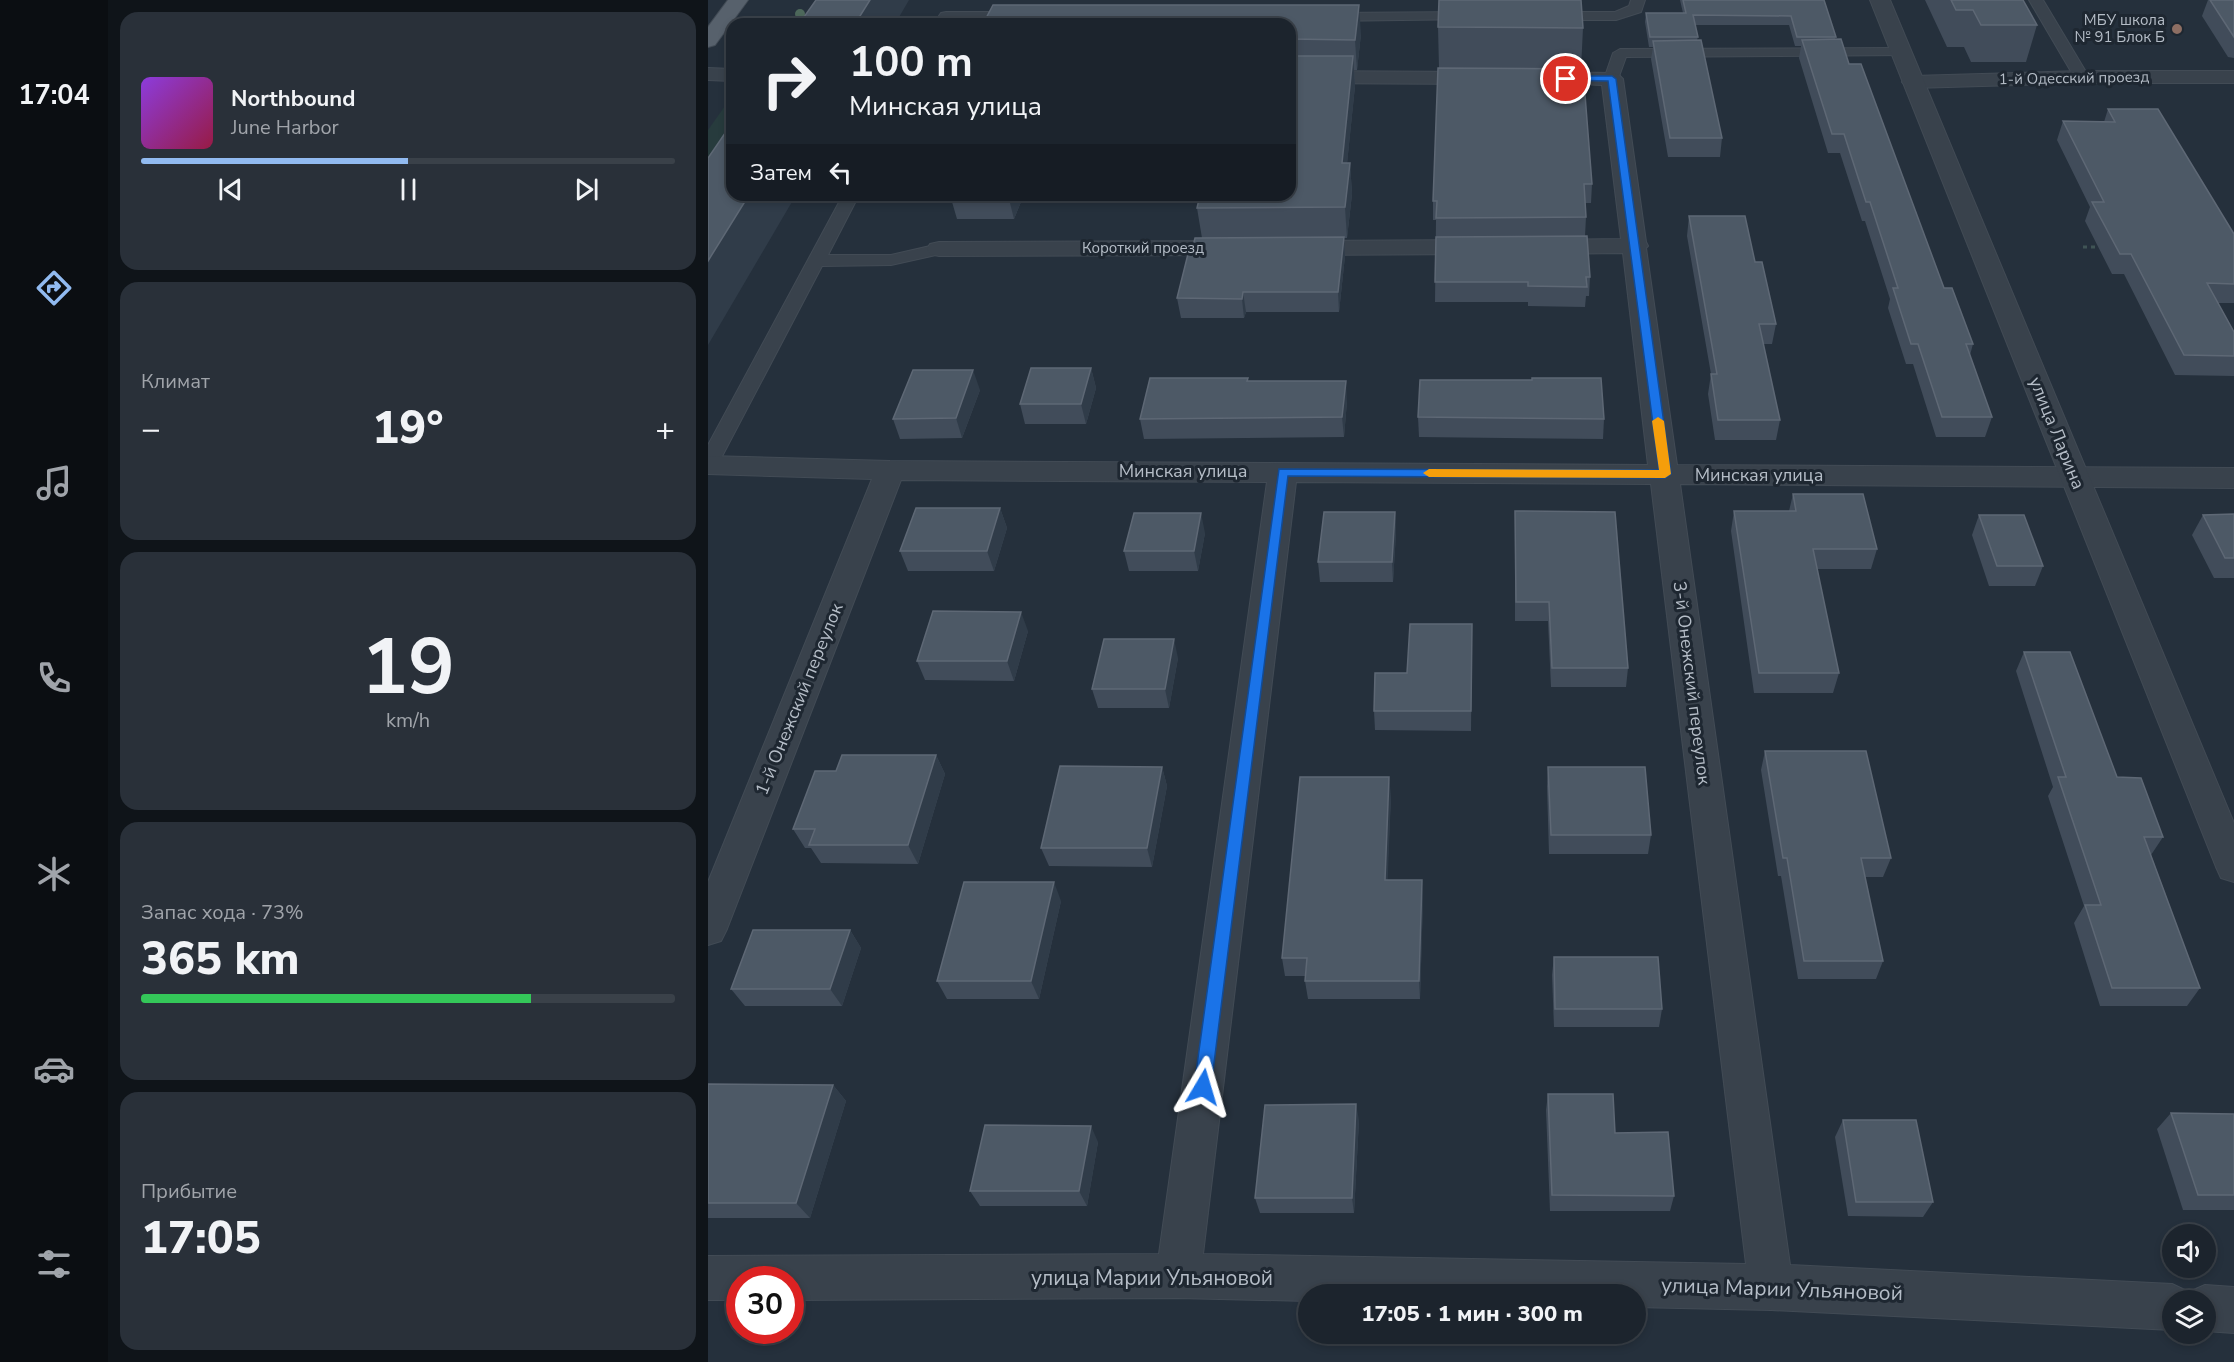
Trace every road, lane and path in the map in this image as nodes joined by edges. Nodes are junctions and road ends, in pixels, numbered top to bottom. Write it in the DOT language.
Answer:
graph roads {
  1 [pos="738,0"];
  2 [pos="955,0"];
  3 [pos="1638,0"];
  4 [pos="1880,0"];
  5 [pos="2036,0"];
  6 [pos="1030,16"];
  7 [pos="1485,16"];
  8 [pos="1532,16"];
  9 [pos="1616,16"];
  10 [pos="1318,17"];
  11 [pos="945,18"];
  12 [pos="987,18"];
  13 [pos="708,41"];
  14 [pos="1901,52"];
  15 [pos="1616,66"];
  16 [pos="708,74"];
  17 [pos="726,75"];
  18 [pos="1296,77"];
  19 [pos="2081,77"];
  20 [pos="2227,77"];
  21 [pos="1913,82"];
  22 [pos="2234,95"];
  23 [pos="848,201"];
  24 [pos="1636,246"];
  25 [pos="2084,247"];
  26 [pos="2098,247"];
  27 [pos="939,249"];
  28 [pos="816,261"];
  29 [pos="708,464"];
  30 [pos="890,470"];
  31 [pos="1283,472"];
  32 [pos="1665,474"];
  33 [pos="2075,477"];
  34 [pos="2234,478"];
  35 [pos="2234,867"];
  36 [pos="708,929"];
  37 [pos="1178,1276"];
  38 [pos="708,1278"];
  39 [pos="1771,1287"];
  40 [pos="2162,1307"];
  41 [pos="2216,1309"];
  42 [pos="2234,1310"];
  1 -- 13 [label="main road"];
  2 -- 11 [label="lane"];
  3 -- 9 [label="lane"];
  4 -- 14 [label="street, улица Ларина"];
  5 -- 19 [label="lane"];
  6 -- 12 [label="lane"];
  7 -- 10 [label="lane"];
  8 -- 9 [label="lane"];
  9 -- 15 [label="lane"];
  14 -- 15 [label="lane"];
  14 -- 21 [label="street, улица Ларина"];
  15 -- 18 [label="street"];
  15 -- 24 [label="street, 3-й Онежский переулок"];
  16 -- 17 [label="street"];
  19 -- 20 [label="street, 1-й Одесский проезд"];
  19 -- 21 [label="street, 1-й Одесский проезд"];
  20 -- 22 [label="street"];
  21 -- 33 [label="street, улица Ларина"];
  23 -- 28 [label="lane"];
  24 -- 27 [label="street, Короткий проезд"];
  24 -- 32 [label="street, 3-й Онежский переулок"];
  25 -- 26 [label="path"];
  27 -- 28 [label="lane"];
  28 -- 29 [label="lane"];
  29 -- 30 [label="street, Минская улица"];
  30 -- 31 [label="street, Минская улица"];
  30 -- 36 [label="street, 1-й Онежский переулок"];
  31 -- 32 [label="street, Минская улица"];
  31 -- 37 [label="street"];
  32 -- 33 [label="street, Минская улица"];
  32 -- 39 [label="street, 3-й Онежский переулок"];
  33 -- 34 [label="street, Минская улица"];
  33 -- 35 [label="street, улица Ларина"];
  37 -- 38 [label="street, улица Марии Ульяновой"];
  37 -- 39 [label="street, улица Марии Ульяновой"];
  39 -- 40 [label="street, улица Марии Ульяновой"];
  41 -- 42 [label="street"];
}
